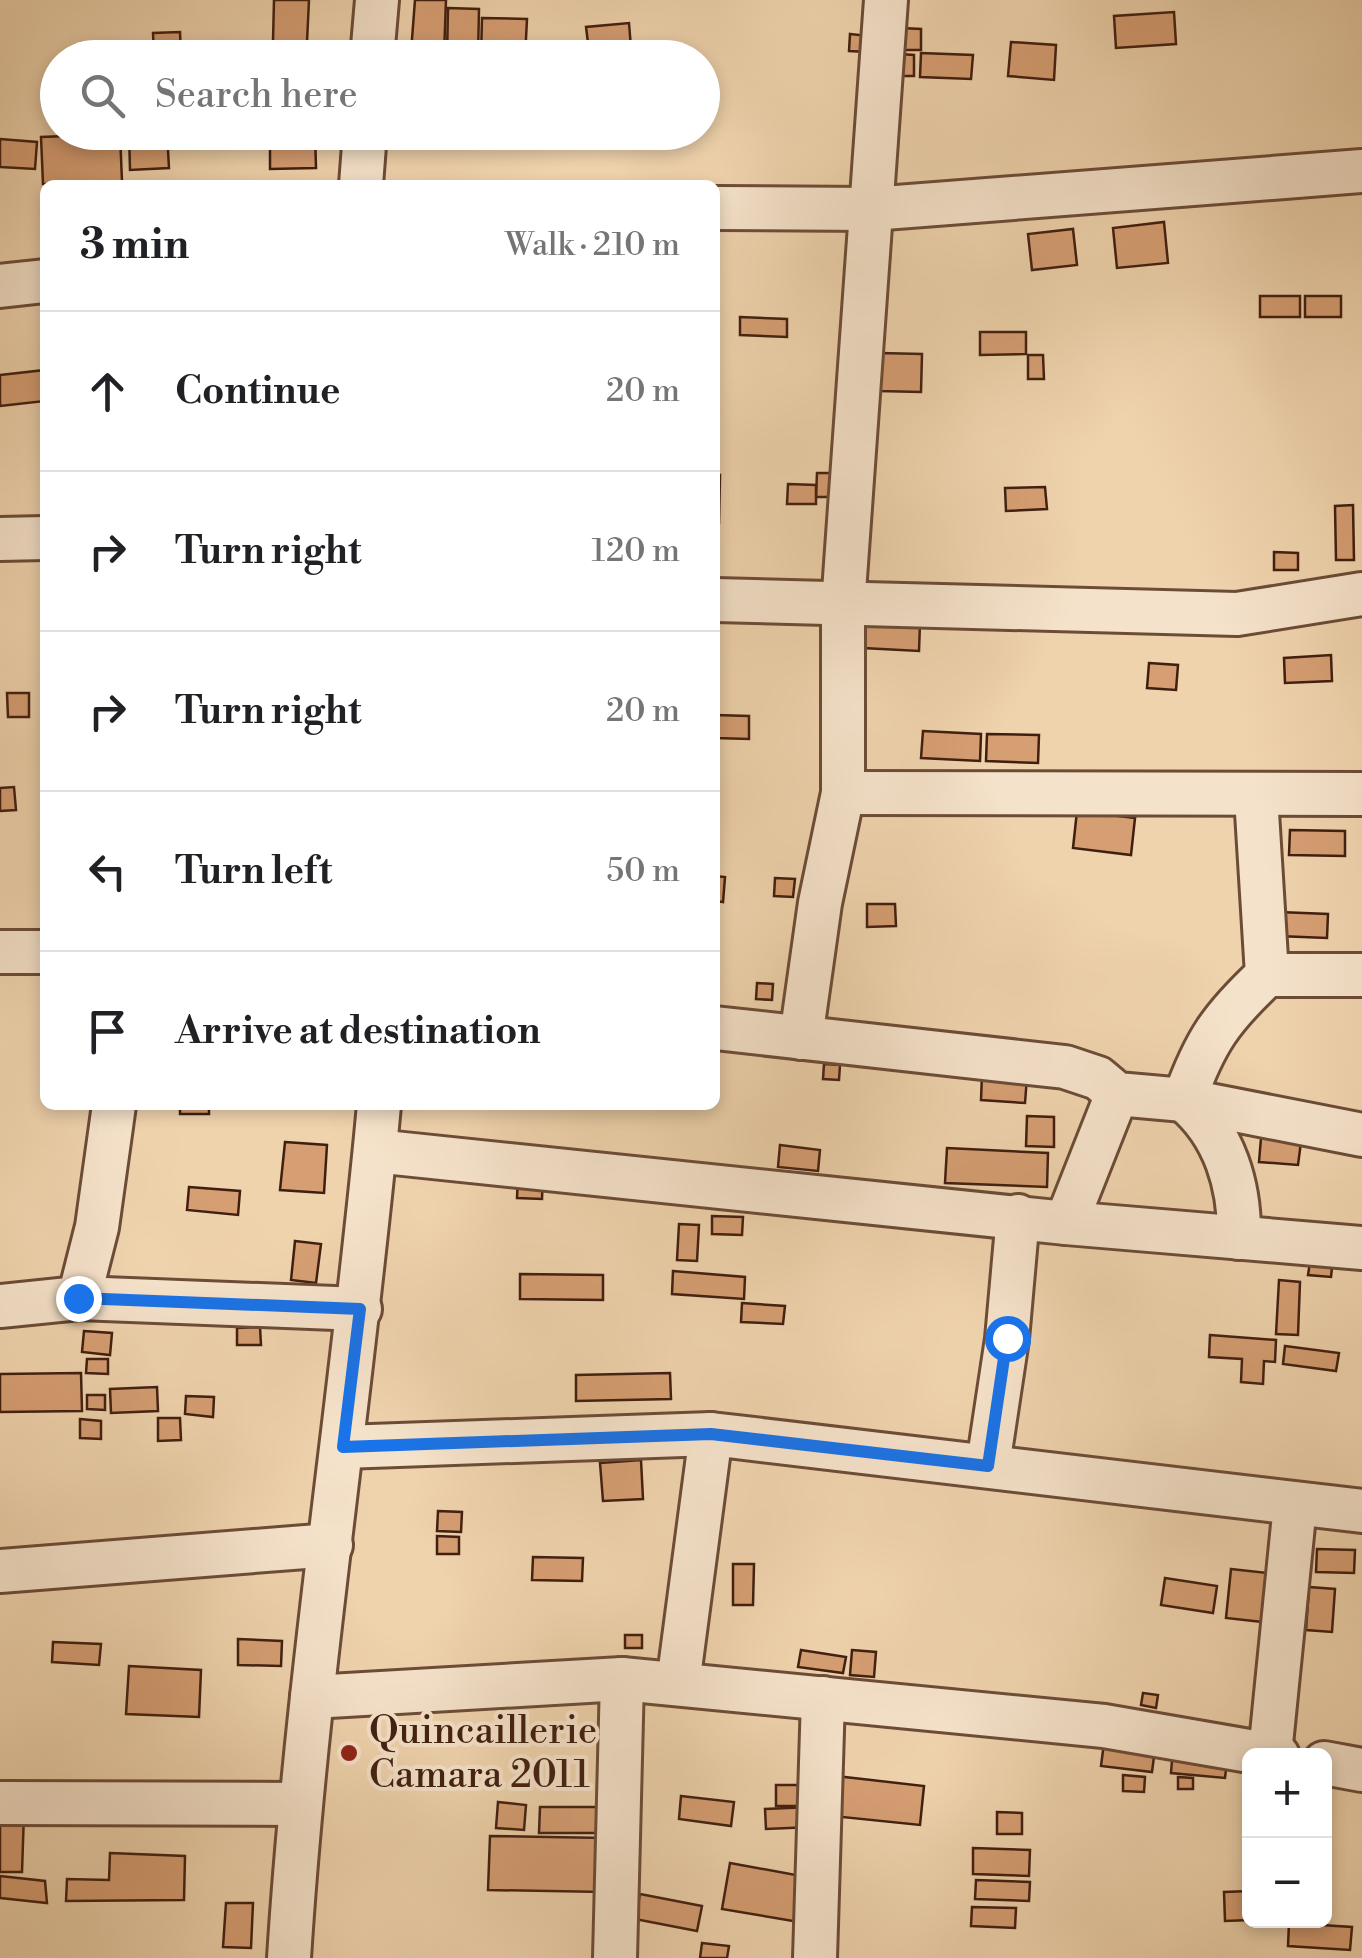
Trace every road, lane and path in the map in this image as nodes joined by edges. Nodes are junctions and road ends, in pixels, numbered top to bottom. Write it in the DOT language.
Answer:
graph roads {
  1 [pos="377,0"];
  2 [pos="886,0"];
  3 [pos="374,40"];
  4 [pos="364,150"];
  5 [pos="1362,172"];
  6 [pos="361,180"];
  7 [pos="720,208"];
  8 [pos="871,208"];
  9 [pos="40,282"];
  10 [pos="0,286"];
  11 [pos="40,538"];
  12 [pos="0,539"];
  13 [pos="1362,594"];
  14 [pos="720,600"];
  15 [pos="843,606"];
  16 [pos="844,792"];
  17 [pos="1362,794"];
  18 [pos="1256,796"];
  19 [pos="0,952"];
  20 [pos="40,952"];
  21 [pos="1362,975"];
  22 [pos="1268,976"];
  23 [pos="720,1029"];
  24 [pos="800,1038"];
  25 [pos="1116,1094"];
  26 [pos="1184,1100"];
  27 [pos="113,1110"];
  28 [pos="379,1110"];
  29 [pos="1362,1135"];
  30 [pos="375,1151"];
  31 [pos="1018,1216"];
  32 [pos="1066,1223"];
  33 [pos="1239,1238"];
  34 [pos="1362,1248"];
  35 [pos="78,1298"];
  36 [pos="0,1306"];
  37 [pos="360,1309"];
  38 [pos="711,1434"];
  39 [pos="343,1447"];
  40 [pos="988,1466"];
  41 [pos="1296,1506"];
  42 [pos="1362,1511"];
  43 [pos="331,1545"];
  44 [pos="0,1571"];
  45 [pos="622,1678"];
  46 [pos="678,1684"];
  47 [pos="312,1697"];
  48 [pos="823,1698"];
  49 [pos="1271,1748"];
  50 [pos="1242,1749"];
  51 [pos="1332,1765"];
  52 [pos="1362,1770"];
  53 [pos="0,1804"];
  54 [pos="299,1804"];
  55 [pos="289,1958"];
  56 [pos="615,1958"];
  57 [pos="815,1958"];
  1 -- 3 [label="street"];
  2 -- 8 [label="street"];
  4 -- 6 [label="street"];
  5 -- 8 [label="street"];
  7 -- 8 [label="street"];
  8 -- 15 [label="street"];
  9 -- 10 [label="street"];
  11 -- 12 [label="street"];
  13 -- 15 [label="street"];
  14 -- 15 [label="street"];
  15 -- 16 [label="street"];
  16 -- 18 [label="street"];
  16 -- 24 [label="street"];
  17 -- 18 [label="street"];
  18 -- 22 [label="street"];
  19 -- 20 [label="street"];
  21 -- 22 [label="street"];
  22 -- 26 [label="street"];
  23 -- 24 [label="street"];
  24 -- 25 [label="street"];
  25 -- 26 [label="street"];
  25 -- 32 [label="street"];
  26 -- 29 [label="street"];
  26 -- 33 [label="street"];
  27 -- 35 [label="street"];
  28 -- 30 [label="street"];
  30 -- 31 [label="street"];
  30 -- 37 [label="street"];
  31 -- 32 [label="street"];
  31 -- 40 [label="street"];
  32 -- 33 [label="street"];
  33 -- 34 [label="street"];
  35 -- 36 [label="street"];
  35 -- 37 [label="street"];
  37 -- 39 [label="street"];
  38 -- 39 [label="street"];
  38 -- 40 [label="street"];
  38 -- 46 [label="street"];
  39 -- 43 [label="street"];
  40 -- 41 [label="street"];
  41 -- 42 [label="street"];
  41 -- 49 [label="street"];
  43 -- 44 [label="street"];
  43 -- 47 [label="street"];
  45 -- 46 [label="street"];
  45 -- 47 [label="street"];
  45 -- 56 [label="street"];
  46 -- 48 [label="street"];
  47 -- 54 [label="street"];
  48 -- 50 [label="street"];
  48 -- 57 [label="street"];
  51 -- 52 [label="street"];
  53 -- 54 [label="street"];
  54 -- 55 [label="street"];
}
